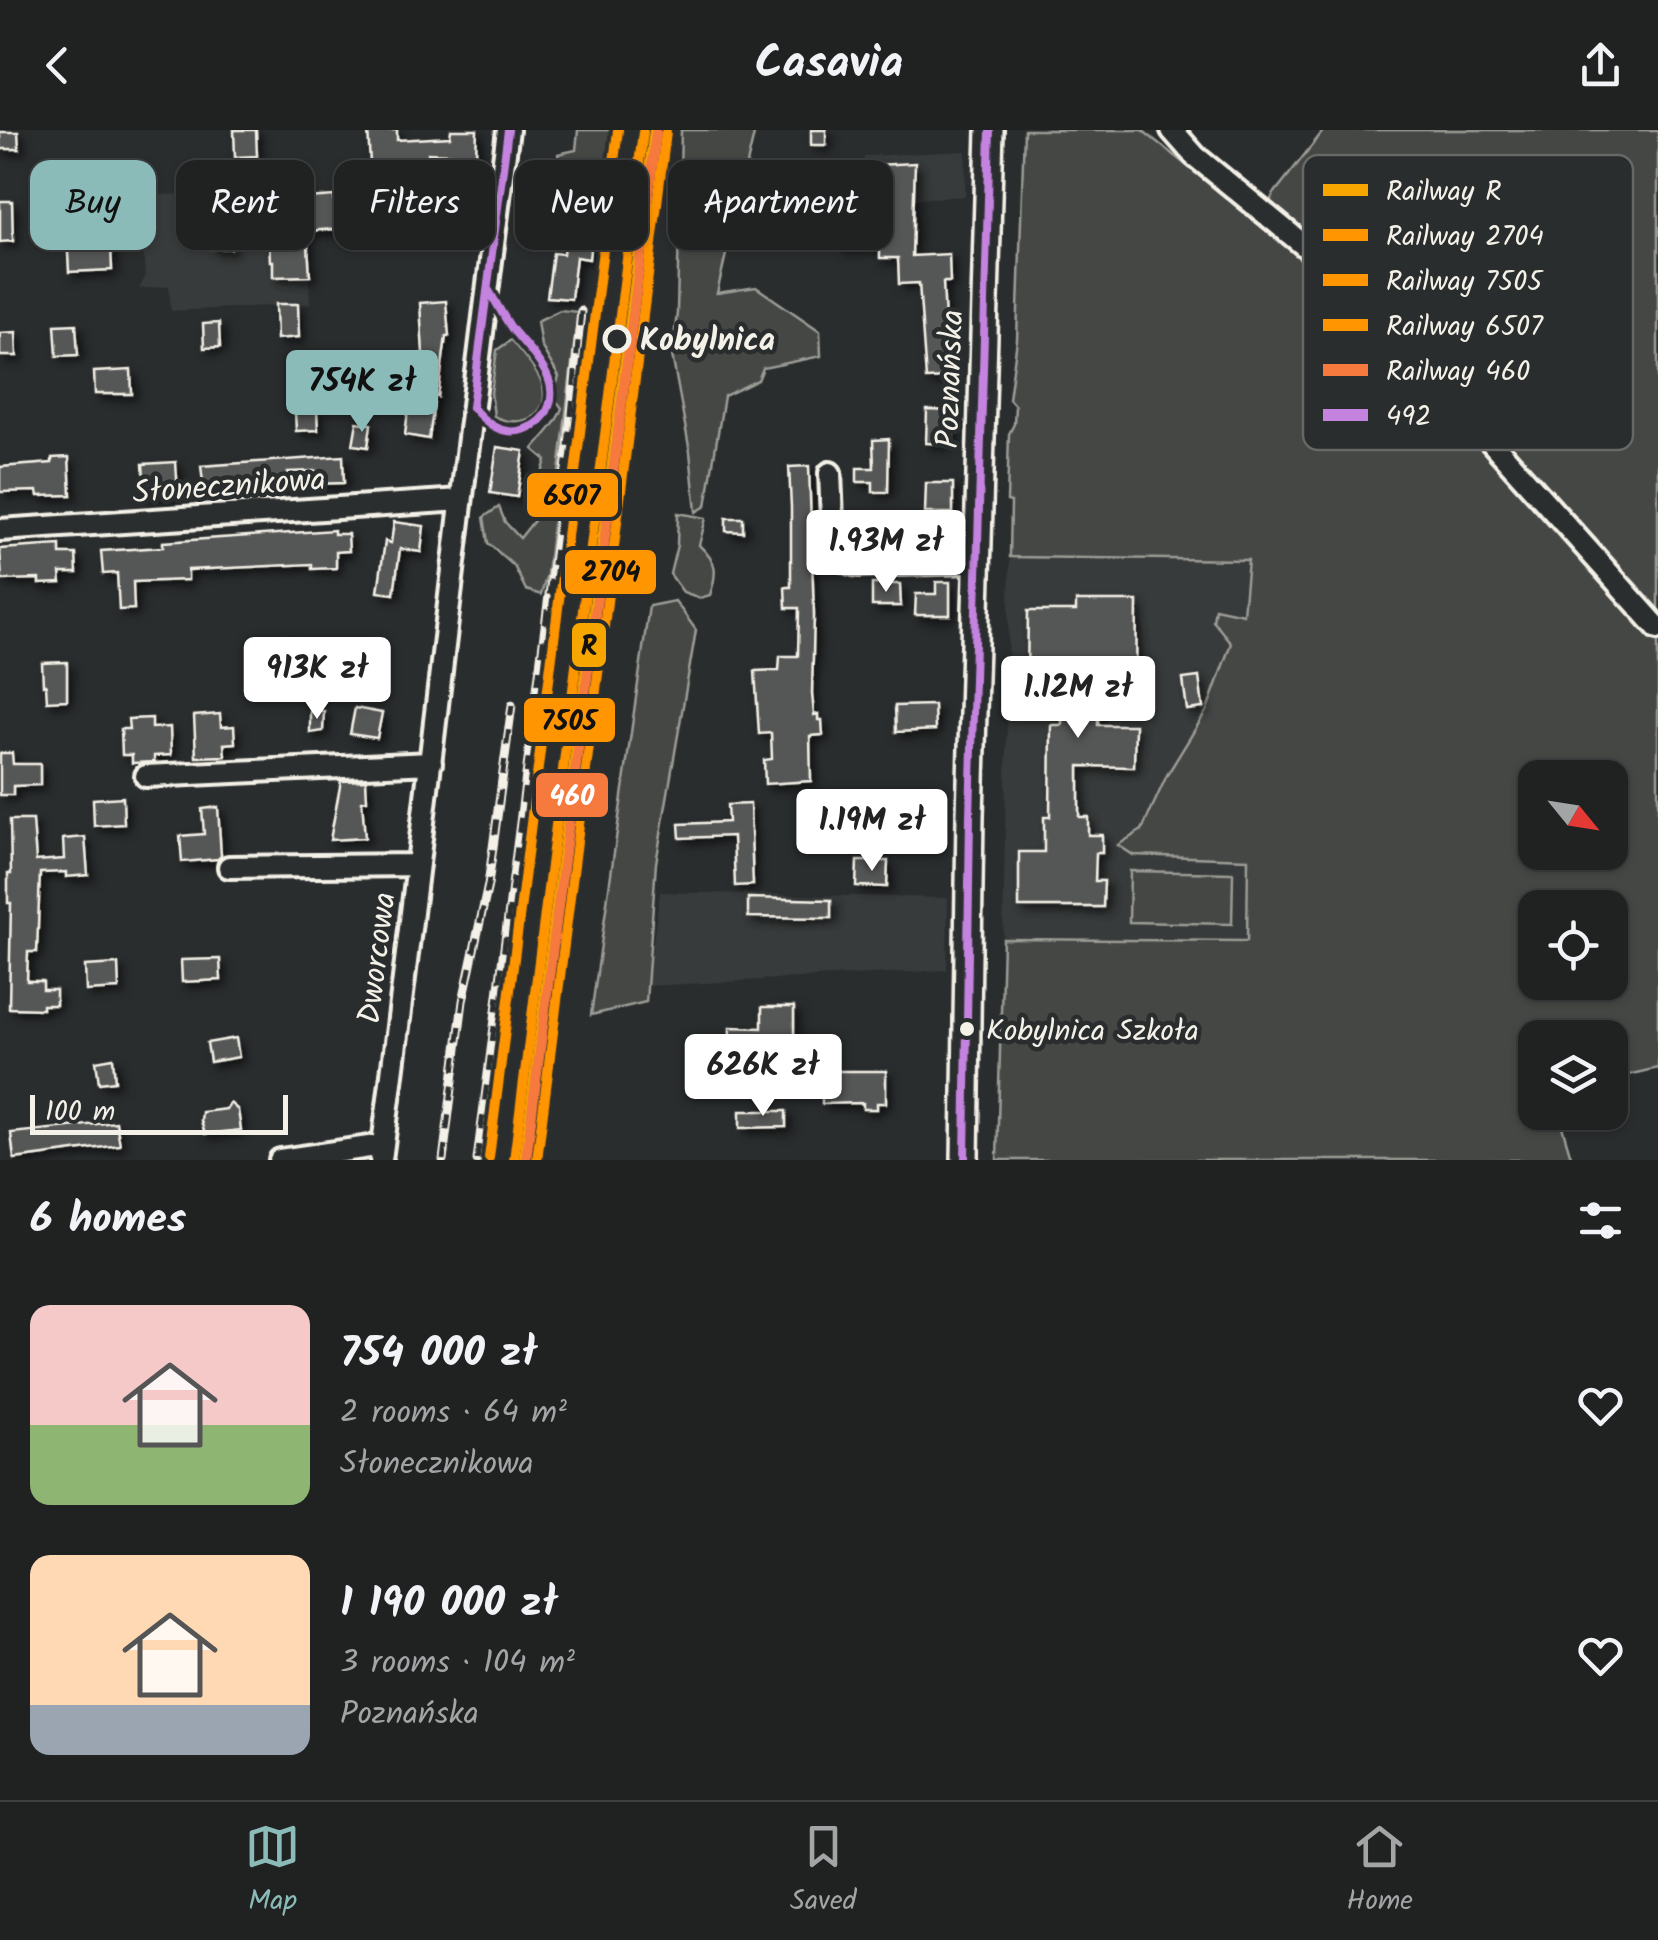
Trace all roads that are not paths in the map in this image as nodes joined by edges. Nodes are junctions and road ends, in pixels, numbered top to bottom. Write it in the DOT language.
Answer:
graph roads {
  1 [pos="508,130"];
  2 [pos="1172,130"];
  3 [pos="988,133"];
  4 [pos="1303,245"];
  5 [pos="1499,450"];
  6 [pos="830,473"];
  7 [pos="462,500"];
  8 [pos="0,530"];
  9 [pos="976,562"];
  10 [pos="1658,628"];
  11 [pos="432,763"];
  12 [pos="146,776"];
  13 [pos="418,864"];
  14 [pos="229,867"];
  15 [pos="382,1152"];
  16 [pos="280,1160"];
  17 [pos="965,1160"];
  1 -- 7 [label="street, Dworcowa"];
  2 -- 4 [label="street"];
  3 -- 9 [label="main road, Poznańska"];
  5 -- 10 [label="street"];
  6 -- 9 [label="street"];
  7 -- 8 [label="street, Słonecznikowa"];
  7 -- 11 [label="street, Dworcowa"];
  9 -- 17 [label="main road, Poznańska"];
  11 -- 12 [label="street"];
  11 -- 13 [label="street, Dworcowa"];
  13 -- 14 [label="street"];
  13 -- 15 [label="street, Dworcowa"];
  15 -- 16 [label="street"];
}
